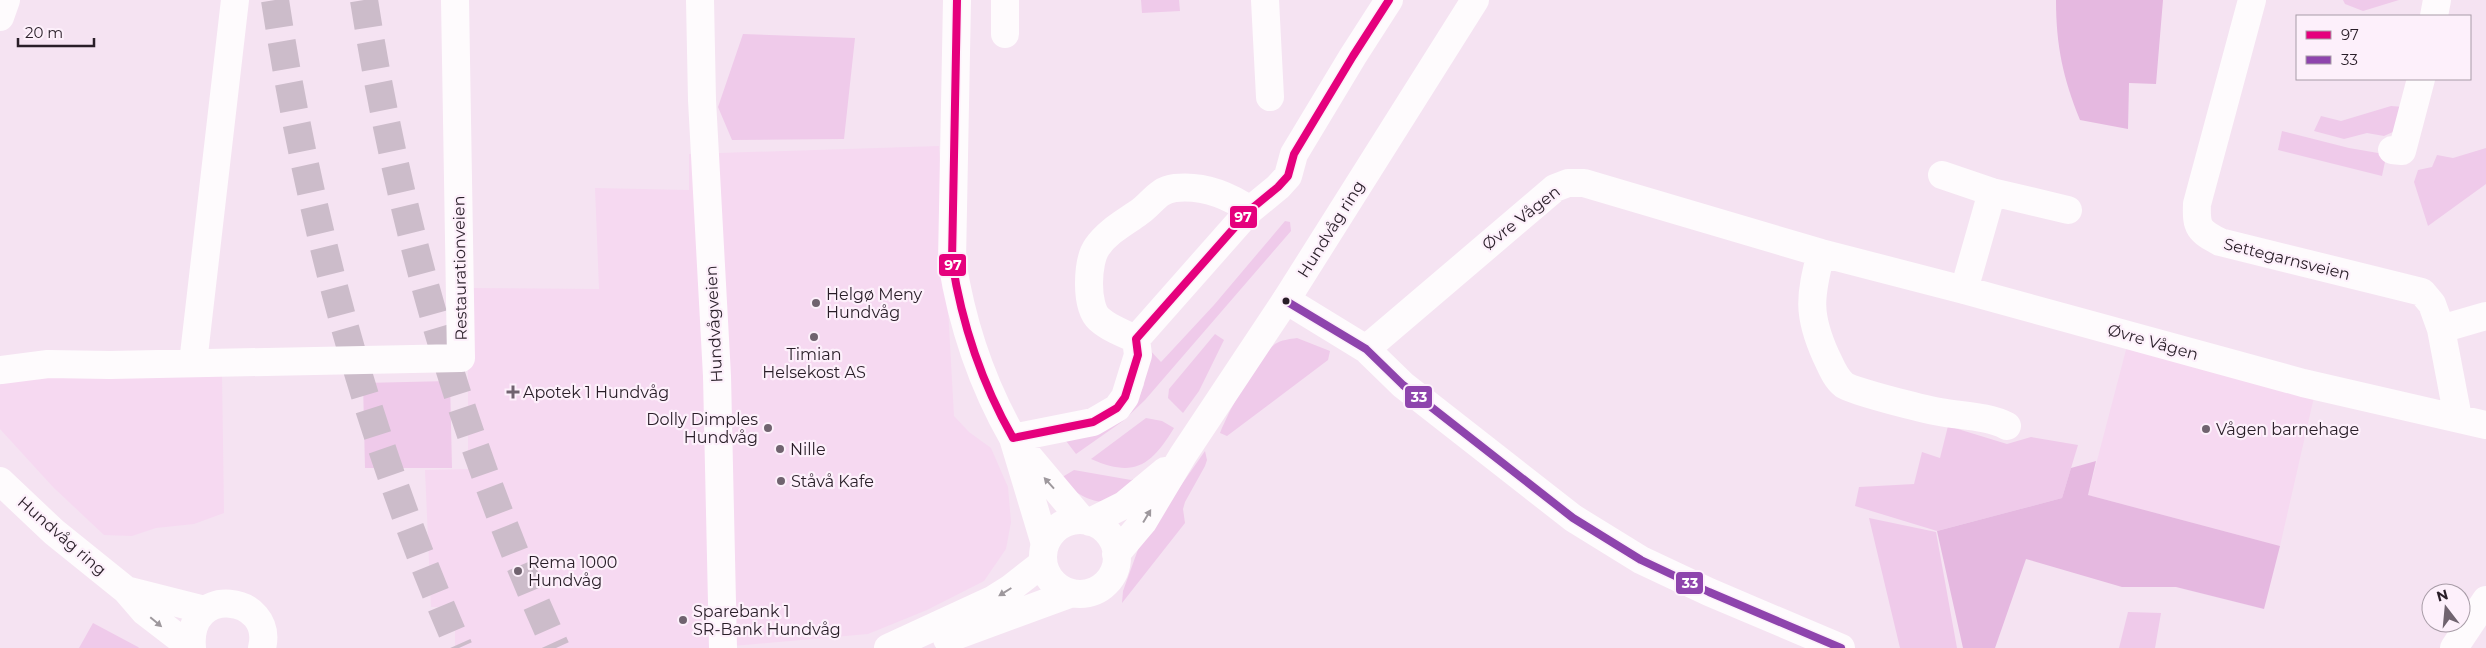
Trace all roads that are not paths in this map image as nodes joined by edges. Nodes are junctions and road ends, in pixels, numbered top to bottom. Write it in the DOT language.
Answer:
graph roads {
  1 [pos="6,0"];
  2 [pos="235,0"];
  3 [pos="456,0"];
  4 [pos="700,0"];
  5 [pos="957,0"];
  6 [pos="1005,0"];
  7 [pos="1265,0"];
  8 [pos="1389,0"];
  9 [pos="1475,0"];
  10 [pos="2252,0"];
  11 [pos="2437,0"];
  12 [pos="2434,15"];
  13 [pos="0,17"];
  14 [pos="1005,34"];
  15 [pos="2421,80"];
  16 [pos="1270,97"];
  17 [pos="2392,150"];
  18 [pos="1942,175"];
  19 [pos="1992,192"];
  20 [pos="1250,210"];
  21 [pos="2068,210"];
  22 [pos="1821,253"];
  23 [pos="1964,290"];
  24 [pos="1286,300"];
  25 [pos="2486,316"];
  26 [pos="2442,329"];
  27 [pos="1136,339"];
  28 [pos="1366,349"];
  29 [pos="193,362"];
  30 [pos="1,370"];
  31 [pos="2458,418"];
  32 [pos="2486,425"];
  33 [pos="2007,426"];
  34 [pos="1013,438"];
  35 [pos="1184,456"];
  36 [pos="0,481"];
  37 [pos="1086,521"];
  38 [pos="1044,553"];
  39 [pos="1116,554"];
  40 [pos="126,590"];
  41 [pos="1072,593"];
  42 [pos="2486,600"];
  43 [pos="205,610"];
  44 [pos="261,637"];
  45 [pos="192,648"];
  46 [pos="286,648"];
  47 [pos="723,648"];
  48 [pos="888,648"];
  49 [pos="927,648"];
  50 [pos="1841,648"];
  51 [pos="2454,648"];
  1 -- 13 [label="street"];
  2 -- 29 [label="street"];
  3 -- 29 [label="street, Restaurationveien"];
  4 -- 47 [label="street, Hundvågveien"];
  5 -- 34 [label="street"];
  6 -- 14 [label="street"];
  7 -- 16 [label="street"];
  8 -- 20 [label="street"];
  9 -- 24 [label="street, Hundvåg ring"];
  10 -- 26 [label="street, Settegarnsveien"];
  11 -- 12 [label="street"];
  15 -- 17 [label="street"];
  18 -- 19 [label="street"];
  19 -- 21 [label="street"];
  19 -- 23 [label="street"];
  20 -- 27 [label="street"];
  20 -- 27 [label="street"];
  22 -- 23 [label="street, Øvre Vågen"];
  22 -- 28 [label="street, Øvre Vågen"];
  22 -- 33 [label="street"];
  23 -- 31 [label="street, Øvre Vågen"];
  24 -- 28 [label="street"];
  24 -- 35 [label="street, Hundvåg ring"];
  25 -- 26 [label="street"];
  26 -- 31 [label="street, Settegarnsveien"];
  27 -- 34 [label="street"];
  28 -- 50 [label="street"];
  29 -- 30 [label="street, Restaurationveien"];
  31 -- 32 [label="street, Øvre Vågen"];
  37 -- 34 [label="street, one-way"];
  34 -- 38 [label="street"];
  35 -- 37 [label="street, Hundvåg ring"];
  39 -- 35 [label="street, Hundvåg ring, one-way"];
  36 -- 40 [label="street, Hundvåg ring"];
  37 -- 38 [label="street"];
  37 -- 39 [label="street"];
  38 -- 41 [label="street"];
  38 -- 48 [label="street, one-way"];
  39 -- 41 [label="street"];
  40 -- 43 [label="street, Hundvåg ring"];
  40 -- 45 [label="street, Hundvåg ring, one-way"];
  41 -- 49 [label="street"];
  42 -- 51 [label="street"];
  43 -- 44 [label="street"];
  43 -- 45 [label="street"];
  44 -- 46 [label="street"];
}
